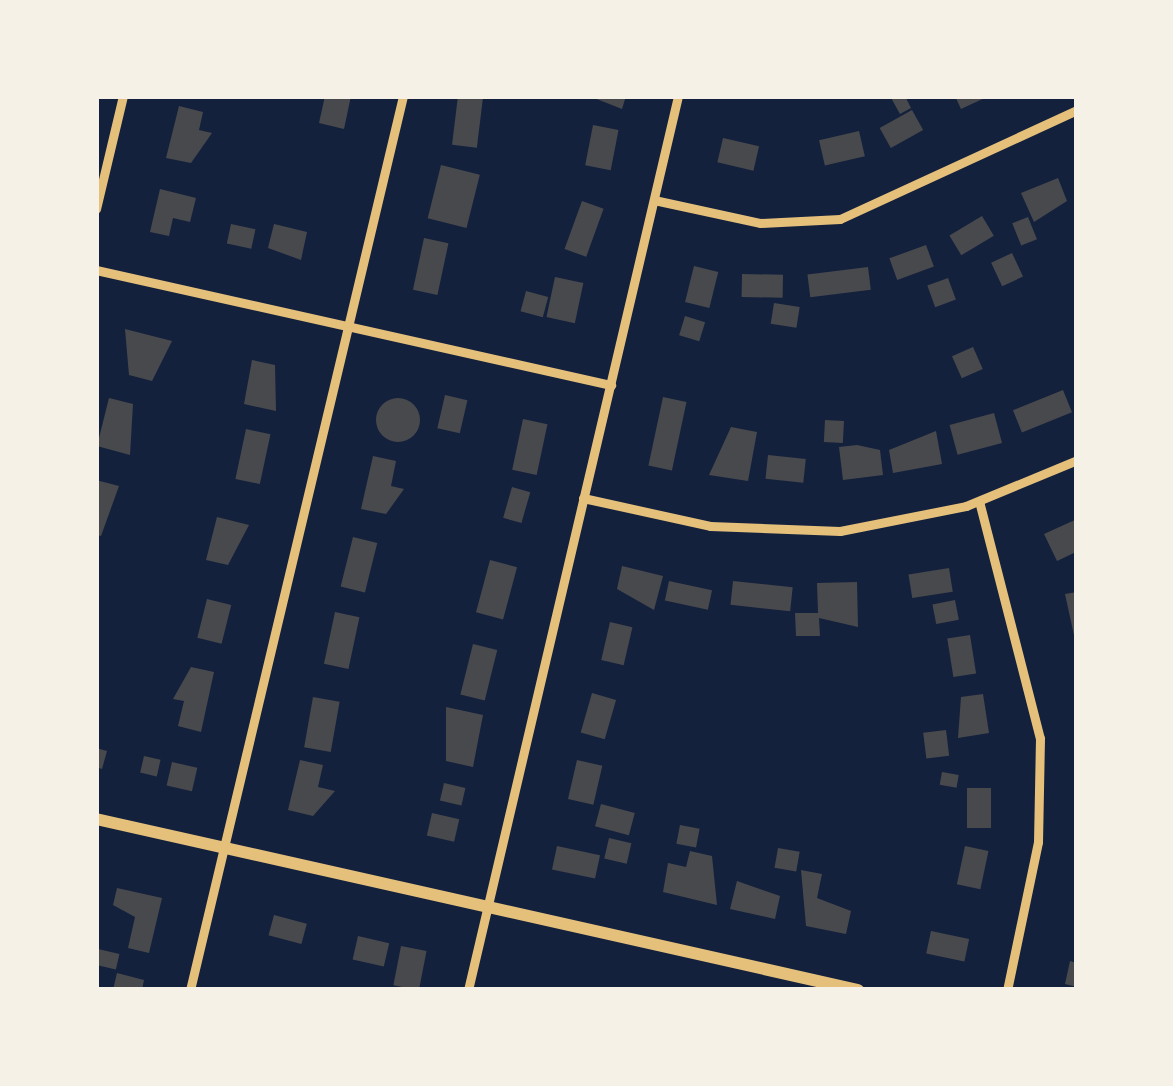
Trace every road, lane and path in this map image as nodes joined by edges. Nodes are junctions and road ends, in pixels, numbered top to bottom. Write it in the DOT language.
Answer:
graph roads {
  1 [pos="123,96"];
  2 [pos="403,96"];
  3 [pos="679,96"];
  4 [pos="1077,110"];
  5 [pos="654,200"];
  6 [pos="96,208"];
  7 [pos="96,270"];
  8 [pos="348,326"];
  9 [pos="611,385"];
  10 [pos="1077,460"];
  11 [pos="584,498"];
  12 [pos="979,501"];
  13 [pos="96,819"];
  14 [pos="223,847"];
  15 [pos="488,907"];
  16 [pos="190,990"];
  17 [pos="468,990"];
  18 [pos="858,990"];
  19 [pos="1007,990"];
  1 -- 6 [label="street"];
  2 -- 8 [label="street"];
  3 -- 5 [label="street"];
  4 -- 5 [label="street"];
  5 -- 9 [label="street"];
  7 -- 8 [label="street"];
  8 -- 9 [label="street"];
  8 -- 14 [label="street"];
  9 -- 11 [label="street"];
  10 -- 12 [label="street"];
  11 -- 12 [label="street"];
  11 -- 15 [label="street"];
  12 -- 19 [label="street"];
  13 -- 14 [label="street"];
  14 -- 15 [label="street"];
  14 -- 16 [label="street"];
  15 -- 17 [label="street"];
  15 -- 18 [label="street"];
}
